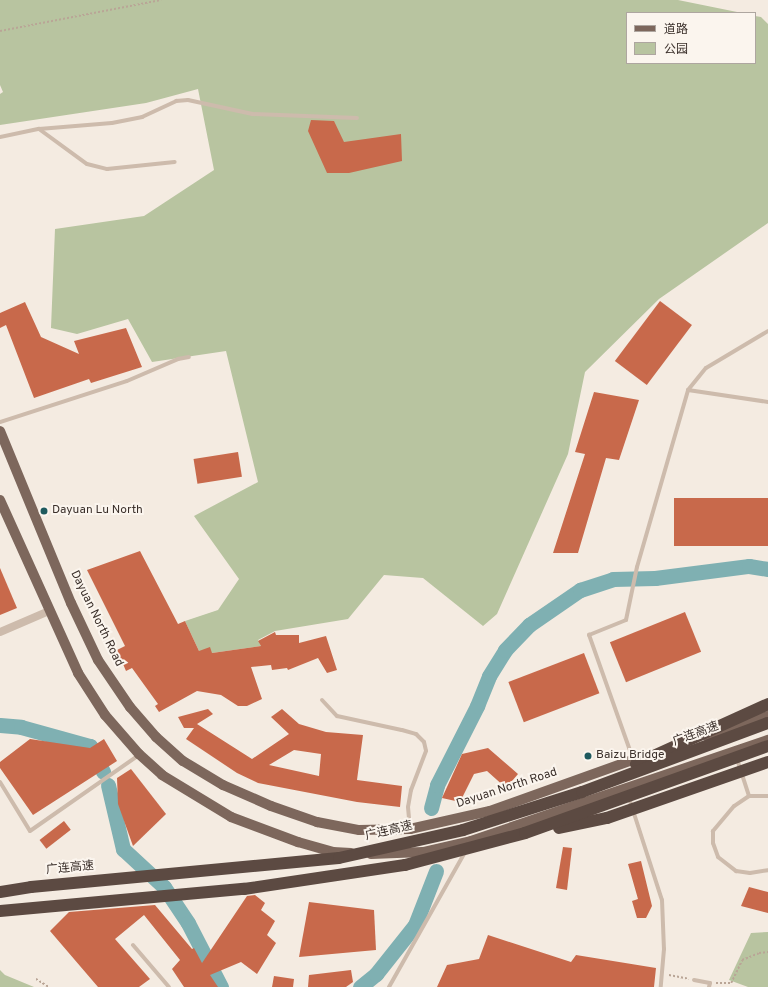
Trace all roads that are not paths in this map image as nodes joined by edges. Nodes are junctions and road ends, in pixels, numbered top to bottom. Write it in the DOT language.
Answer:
graph roads {
  1 [pos="357,118"];
  2 [pos="39,129"];
  3 [pos="0,138"];
  4 [pos="175,162"];
  5 [pos="768,331"];
  6 [pos="189,358"];
  7 [pos="688,390"];
  8 [pos="768,402"];
  9 [pos="0,422"];
  10 [pos="0,431"];
  11 [pos="0,500"];
  12 [pos="49,611"];
  13 [pos="0,632"];
  14 [pos="322,700"];
  15 [pos="768,704"];
  16 [pos="768,716"];
  17 [pos="768,723"];
  18 [pos="728,730"];
  19 [pos="768,740"];
  20 [pos="768,746"];
  21 [pos="734,751"];
  22 [pos="139,754"];
  23 [pos="633,760"];
  24 [pos="768,762"];
  25 [pos="0,782"];
  26 [pos="626,788"];
  27 [pos="573,795"];
  28 [pos="749,796"];
  29 [pos="768,796"];
  30 [pos="410,828"];
  31 [pos="471,841"];
  32 [pos="495,841"];
  33 [pos="768,870"];
  34 [pos="0,892"];
  35 [pos="0,911"];
  36 [pos="133,945"];
  37 [pos="694,980"];
  38 [pos="710,985"];
  39 [pos="169,987"];
  40 [pos="389,987"];
  41 [pos="661,987"];
  1 -- 2 [label="lane"];
  2 -- 3 [label="lane"];
  2 -- 4 [label="lane"];
  5 -- 7 [label="lane"];
  6 -- 9 [label="lane"];
  7 -- 8 [label="lane"];
  7 -- 23 [label="lane"];
  10 -- 30 [label="main road, Dayuan North Road"];
  11 -- 12 [label="main road"];
  12 -- 13 [label="street"];
  12 -- 22 [label="main road"];
  14 -- 30 [label="lane"];
  15 -- 27 [label="highway, bridge"];
  16 -- 18 [label="main road, Dayuan North Road"];
  17 -- 27 [label="highway, 广连高速, bridge"];
  18 -- 21 [label="lane"];
  18 -- 23 [label="main road, Dayuan North Road"];
  19 -- 21 [label="main road"];
  20 -- 32 [label="highway, bridge"];
  21 -- 26 [label="main road"];
  21 -- 28 [label="lane"];
  22 -- 25 [label="lane"];
  22 -- 31 [label="main road"];
  23 -- 30 [label="main road, Dayuan North Road"];
  24 -- 32 [label="highway, bridge"];
  26 -- 31 [label="main road"];
  26 -- 41 [label="lane"];
  27 -- 34 [label="highway, 广连高速, bridge"];
  28 -- 29 [label="lane"];
  28 -- 33 [label="lane"];
  31 -- 40 [label="lane"];
  32 -- 35 [label="highway, bridge"];
  36 -- 39 [label="lane"];
  37 -- 38 [label="lane"];
}
